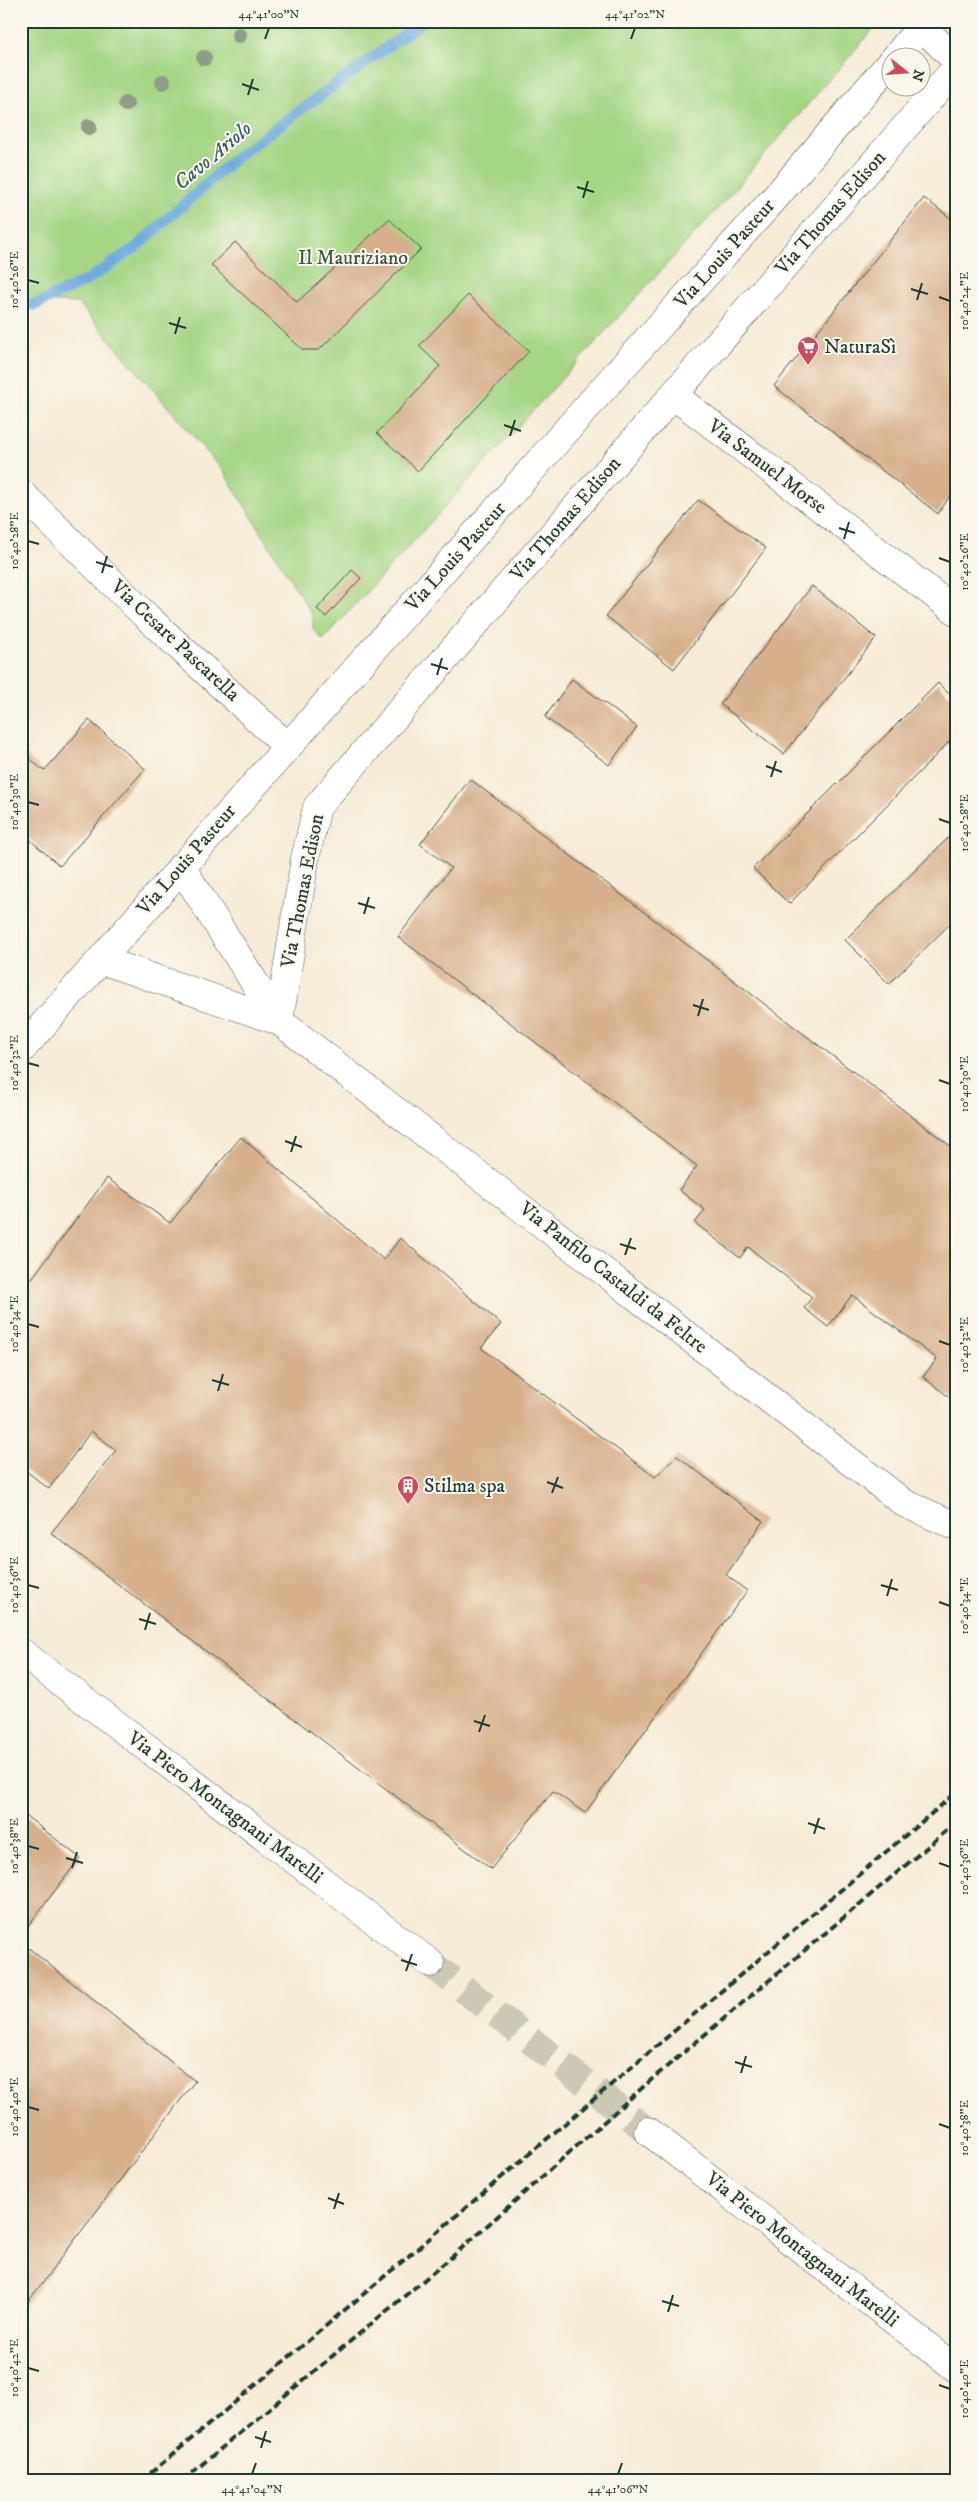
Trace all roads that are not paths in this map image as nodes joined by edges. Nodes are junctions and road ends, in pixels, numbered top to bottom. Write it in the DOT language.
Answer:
graph roads {
  1 [pos="923,24"];
  2 [pos="903,48"];
  3 [pos="957,61"];
  4 [pos="957,67"];
  5 [pos="880,75"];
  6 [pos="673,395"];
  7 [pos="21,493"];
  8 [pos="957,612"];
  9 [pos="287,746"];
  10 [pos="181,867"];
  11 [pos="101,960"];
  12 [pos="279,1021"];
  13 [pos="21,1050"];
  14 [pos="955,1524"];
  15 [pos="21,1652"];
  16 [pos="430,1963"];
  17 [pos="648,2131"];
  18 [pos="957,2370"];
  1 -- 2 [label="street"];
  1 -- 3 [label="street"];
  4 -- 6 [label="street, Via Thomas Edison"];
  5 -- 9 [label="street, Via Louis Pasteur"];
  6 -- 8 [label="street, Via Samuel Morse"];
  6 -- 12 [label="street, Via Thomas Edison"];
  7 -- 9 [label="street, Via Cesare Pascarella"];
  9 -- 10 [label="street, Via Louis Pasteur"];
  10 -- 11 [label="street, Via Louis Pasteur"];
  10 -- 12 [label="street, Via Panfilo Castaldi da Feltre"];
  11 -- 12 [label="street, Via Panfilo Castaldi da Feltre"];
  11 -- 13 [label="street, Via Louis Pasteur"];
  12 -- 14 [label="street, Via Panfilo Castaldi da Feltre"];
  15 -- 16 [label="street, Via Piero Montagnani Marelli"];
  17 -- 18 [label="street, Via Piero Montagnani Marelli"];
}
